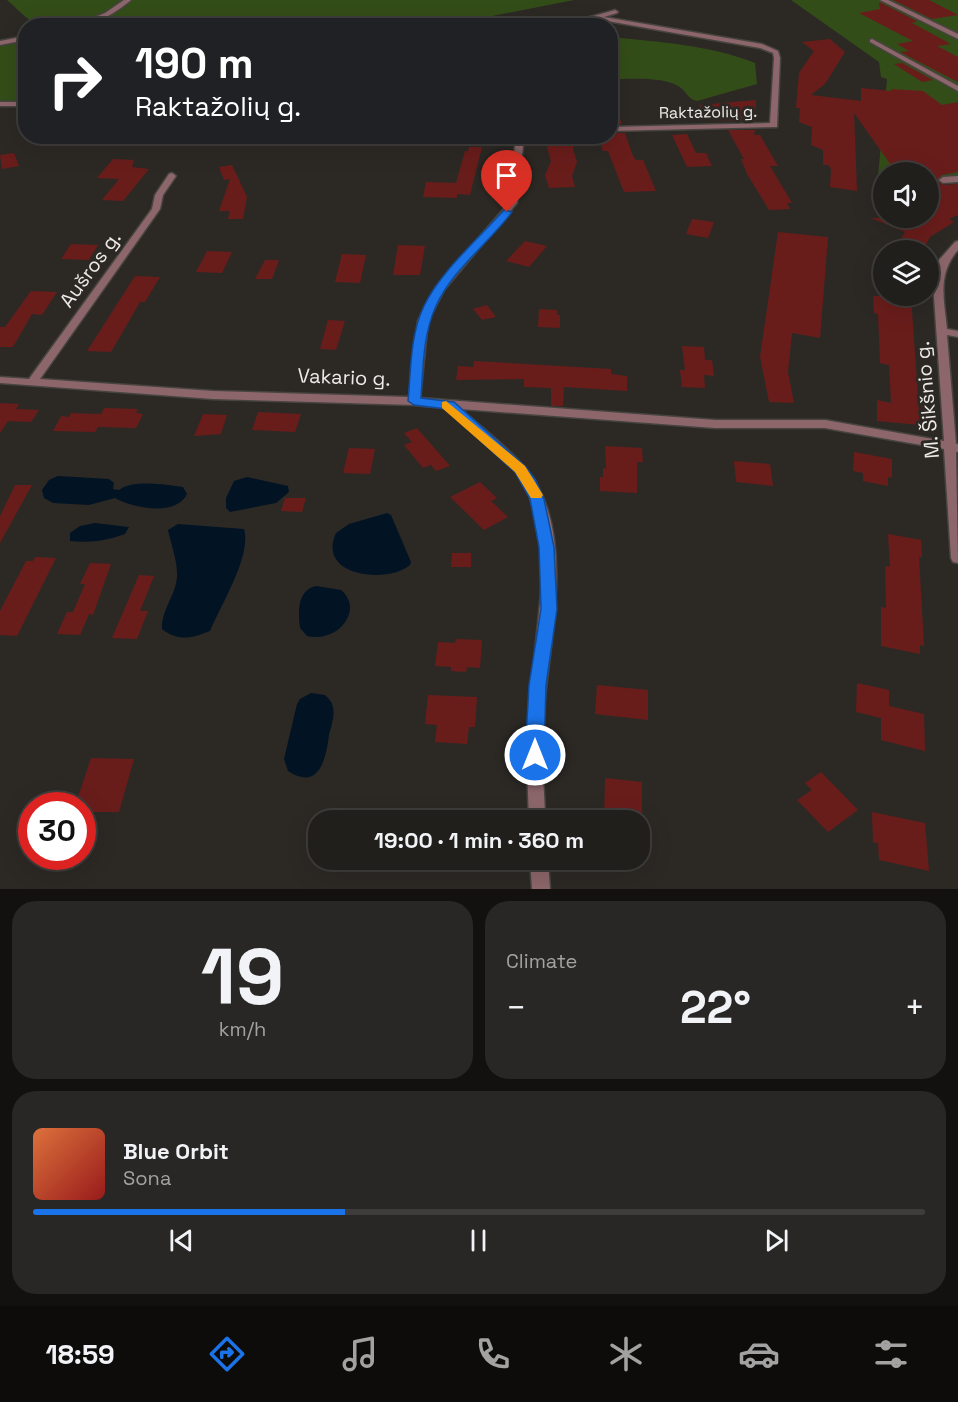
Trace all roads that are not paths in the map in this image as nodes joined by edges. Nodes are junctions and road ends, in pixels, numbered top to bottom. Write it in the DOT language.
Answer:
graph roads {
  1 [pos="128,0"];
  2 [pos="883,0"];
  3 [pos="615,12"];
  4 [pos="97,18"];
  5 [pos="598,18"];
  6 [pos="618,21"];
  7 [pos="958,37"];
  8 [pos="18,40"];
  9 [pos="872,41"];
  10 [pos="0,43"];
  11 [pos="958,89"];
  12 [pos="0,104"];
  13 [pos="18,104"];
  14 [pos="618,129"];
  15 [pos="519,144"];
  16 [pos="172,176"];
  17 [pos="958,179"];
  18 [pos="943,180"];
  19 [pos="958,244"];
  20 [pos="940,332"];
  21 [pos="958,334"];
  22 [pos="0,380"];
  23 [pos="33,381"];
  24 [pos="414,401"];
  25 [pos="449,405"];
  26 [pos="954,448"];
  27 [pos="958,558"];
  28 [pos="537,810"];
  29 [pos="540,870"];
  30 [pos="541,889"];
  1 -- 4 [label="street"];
  2 -- 7 [label="street"];
  3 -- 5 [label="street"];
  6 -- 14 [label="street, Raktažolių g."];
  8 -- 10 [label="street"];
  9 -- 11 [label="street"];
  12 -- 13 [label="street"];
  15 -- 24 [label="street"];
  16 -- 23 [label="street, Aušros g."];
  17 -- 18 [label="street"];
  19 -- 20 [label="street, M. Šikšnio g."];
  20 -- 21 [label="street"];
  20 -- 26 [label="street, M. Šikšnio g."];
  22 -- 23 [label="street, Vakario g."];
  23 -- 24 [label="street, Vakario g."];
  24 -- 25 [label="street, Vakario g."];
  25 -- 26 [label="street, Vakario g."];
  25 -- 28 [label="street"];
  26 -- 27 [label="street, M. Šikšnio g."];
  29 -- 30 [label="street"];
}
